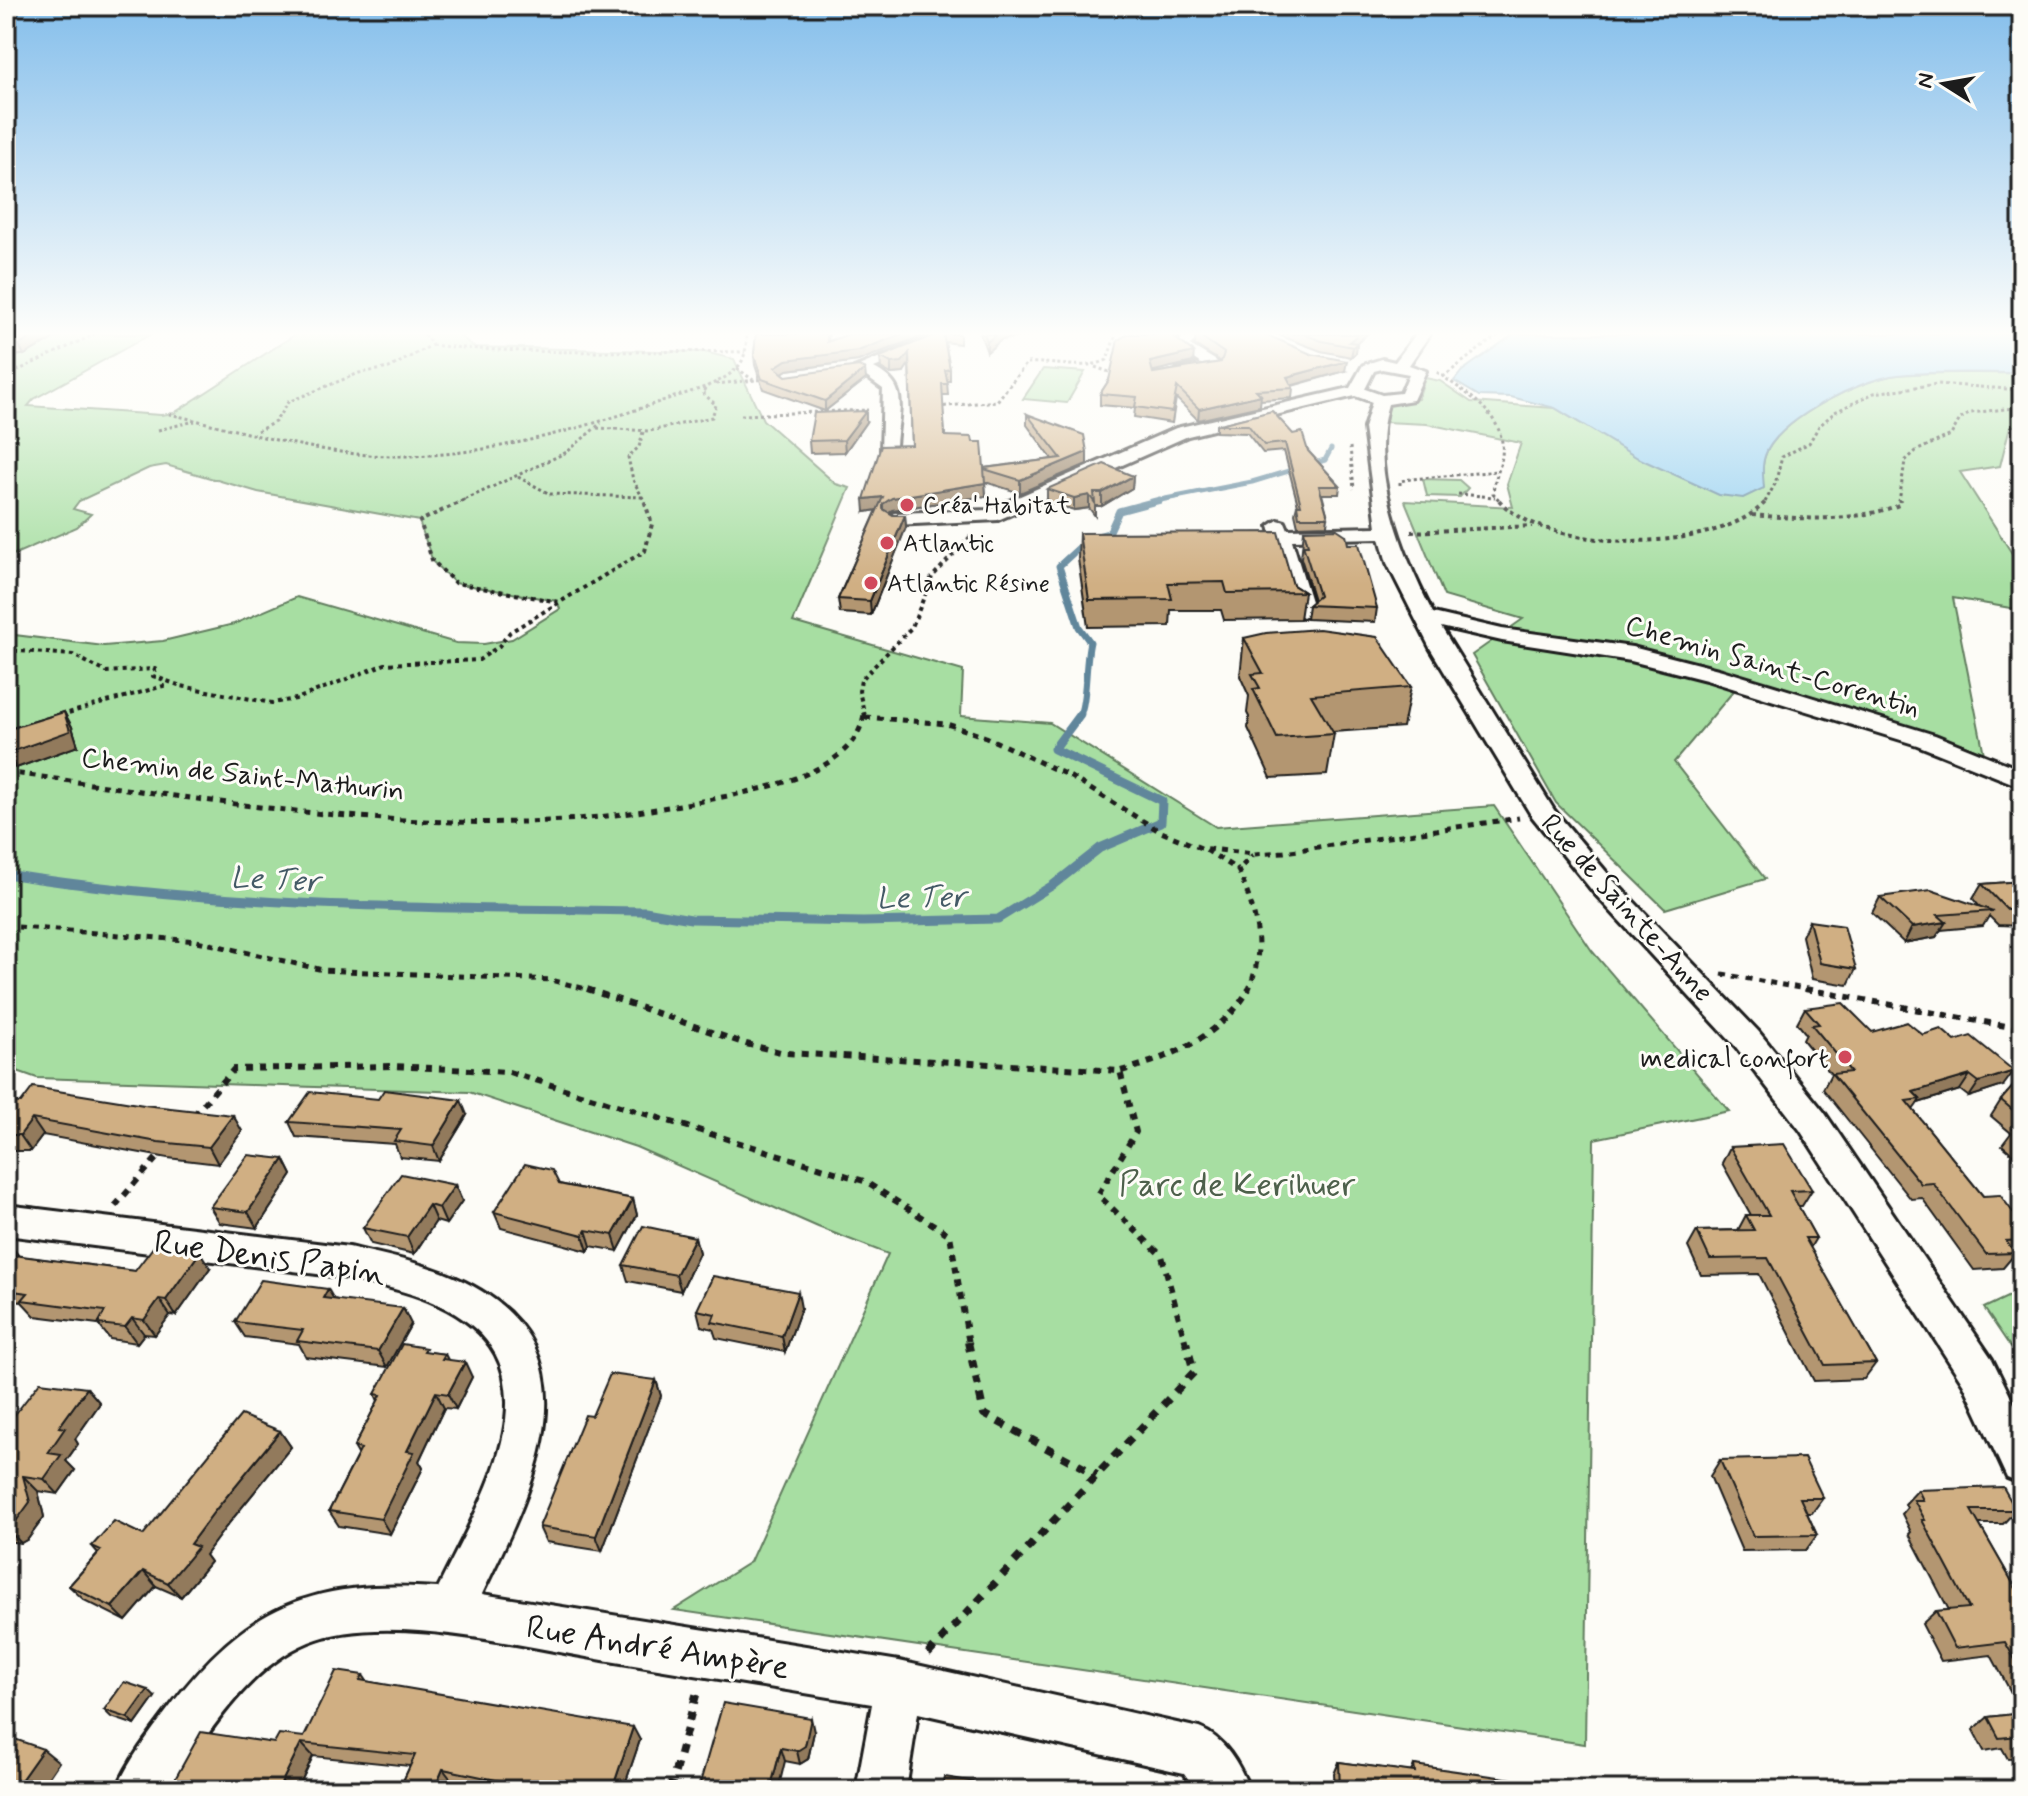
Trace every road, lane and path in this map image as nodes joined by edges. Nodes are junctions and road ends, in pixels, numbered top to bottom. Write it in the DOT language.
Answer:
graph roads {
  1 [pos="189,418"];
  2 [pos="277,418"];
  3 [pos="613,418"];
  4 [pos="708,418"];
  5 [pos="889,418"];
  6 [pos="1242,418"];
  7 [pos="1375,418"];
  8 [pos="1490,418"];
  9 [pos="1828,418"];
  10 [pos="1962,418"];
  11 [pos="200,420"];
  12 [pos="601,422"];
  13 [pos="597,428"];
  14 [pos="158,430"];
  15 [pos="256,431"];
  16 [pos="643,432"];
  17 [pos="887,446"];
  18 [pos="1498,471"];
  19 [pos="517,476"];
  20 [pos="1401,491"];
  21 [pos="1458,494"];
  22 [pos="642,497"];
  23 [pos="1495,497"];
  24 [pos="1752,515"];
  25 [pos="991,516"];
  26 [pos="894,519"];
  27 [pos="1533,526"];
  28 [pos="1387,532"];
  29 [pos="559,602"];
  30 [pos="1303,611"];
  31 [pos="1425,617"];
  32 [pos="1502,635"];
  33 [pos="1441,648"];
  34 [pos="6,650"];
  35 [pos="168,685"];
  36 [pos="58,717"];
  37 [pos="865,717"];
  38 [pos="6,772"];
  39 [pos="2022,779"];
  40 [pos="1544,815"];
  41 [pos="1201,848"];
  42 [pos="1254,854"];
  43 [pos="1238,870"];
  44 [pos="6,926"];
  45 [pos="1713,972"];
  46 [pos="2022,1029"];
  47 [pos="1120,1071"];
  48 [pos="184,1127"];
  49 [pos="164,1150"];
  50 [pos="6,1220"];
  51 [pos="94,1231"];
  52 [pos="1978,1372"];
  53 [pos="2022,1427"];
  54 [pos="2022,1464"];
  55 [pos="1097,1475"];
  56 [pos="450,1612"];
  57 [pos="707,1656"];
  58 [pos="899,1685"];
  59 [pos="141,1790"];
  60 [pos="670,1790"];
  61 [pos="881,1790"];
  62 [pos="1225,1790"];
  1 -- 11 [label="path"];
  2 -- 15 [label="path"];
  3 -- 12 [label="path"];
  4 -- 16 [label="path"];
  5 -- 17 [label="street"];
  6 -- 25 [label="street"];
  7 -- 28 [label="street, Rue de Sainte-Anne"];
  8 -- 18 [label="path"];
  9 -- 24 [label="path"];
  10 -- 24 [label="path"];
  11 -- 14 [label="path"];
  11 -- 15 [label="path"];
  12 -- 13 [label="path"];
  12 -- 15 [label="path"];
  13 -- 16 [label="path"];
  13 -- 19 [label="path"];
  16 -- 22 [label="path"];
  18 -- 20 [label="path"];
  18 -- 23 [label="path"];
  19 -- 22 [label="path"];
  19 -- 29 [label="path"];
  21 -- 23 [label="path"];
  22 -- 29 [label="path"];
  23 -- 27 [label="path"];
  24 -- 27 [label="path"];
  25 -- 26 [label="street"];
  25 -- 37 [label="path"];
  27 -- 28 [label="path"];
  28 -- 30 [label="street"];
  28 -- 31 [label="street, Rue de Sainte-Anne"];
  29 -- 35 [label="path"];
  31 -- 32 [label="street, Chemin Saint-Corentin"];
  31 -- 33 [label="street, Rue de Sainte-Anne"];
  32 -- 33 [label="street, Chemin Saint-Corentin"];
  32 -- 39 [label="street, Chemin Saint-Corentin"];
  33 -- 40 [label="street, Rue de Sainte-Anne"];
  34 -- 35 [label="path"];
  35 -- 36 [label="path"];
  37 -- 38 [label="path, Chemin de Saint-Mathurin"];
  37 -- 41 [label="path"];
  40 -- 42 [label="path"];
  40 -- 52 [label="street, Rue de Sainte-Anne"];
  41 -- 42 [label="path"];
  41 -- 43 [label="path"];
  42 -- 43 [label="path"];
  43 -- 47 [label="path"];
  44 -- 47 [label="path"];
  45 -- 46 [label="path"];
  47 -- 55 [label="path"];
  48 -- 55 [label="path"];
  49 -- 51 [label="path"];
  50 -- 51 [label="street, Rue Denis Papin"];
  51 -- 56 [label="street, Rue Denis Papin"];
  52 -- 53 [label="street, Rue de Sainte-Anne"];
  52 -- 54 [label="street, Rue de Sainte-Anne"];
  55 -- 58 [label="path"];
  56 -- 57 [label="street, Rue André Ampère"];
  56 -- 59 [label="street, Rue André Ampère"];
  57 -- 58 [label="street, Rue André Ampère"];
  57 -- 60 [label="path"];
  58 -- 61 [label="street"];
  58 -- 62 [label="street, Rue André Ampère"];
}
